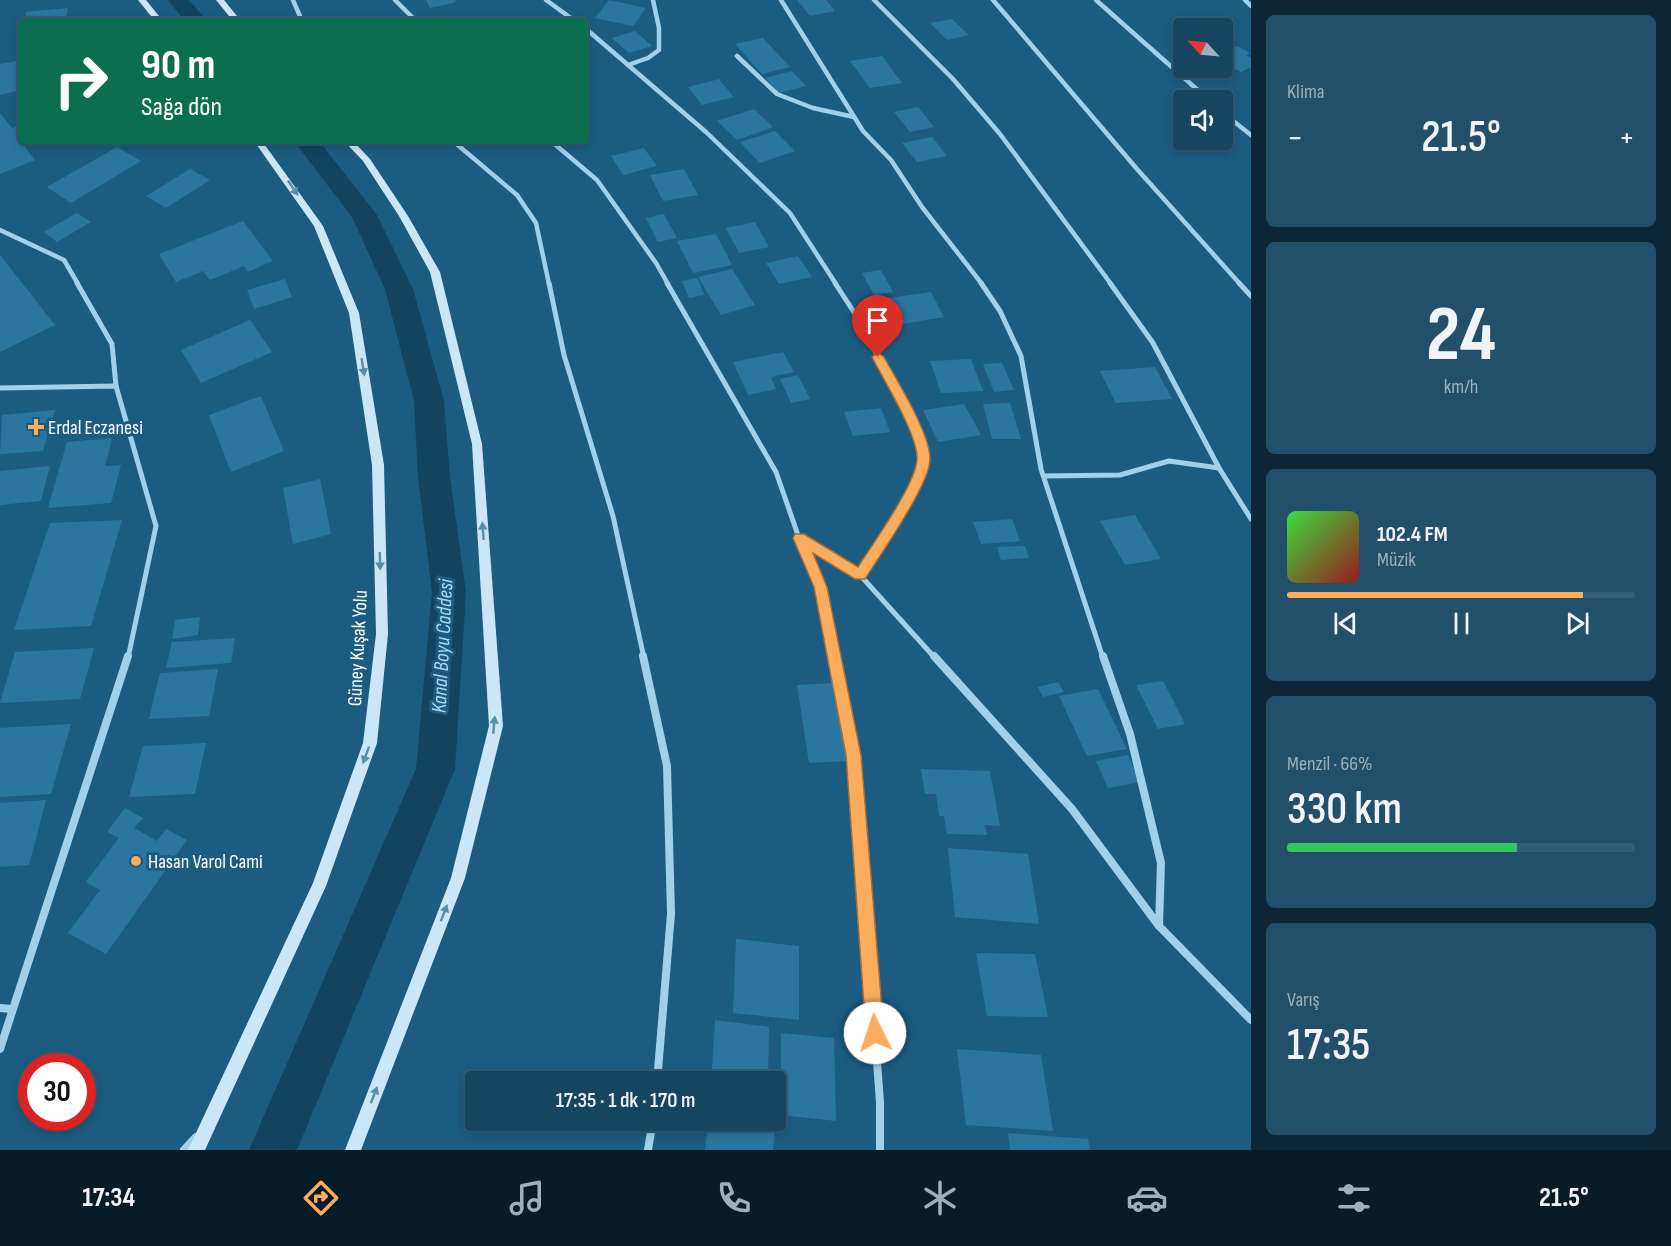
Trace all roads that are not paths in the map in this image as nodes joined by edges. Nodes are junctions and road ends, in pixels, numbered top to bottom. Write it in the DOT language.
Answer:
graph roads {
  1 [pos="142,0"];
  2 [pos="220,0"];
  3 [pos="294,0"];
  4 [pos="395,0"];
  5 [pos="546,0"];
  6 [pos="653,0"];
  7 [pos="781,0"];
  8 [pos="874,0"];
  9 [pos="993,0"];
  10 [pos="1096,0"];
  11 [pos="1245,0"];
  12 [pos="1251,6"];
  13 [pos="157,18"];
  14 [pos="235,18"];
  15 [pos="301,18"];
  16 [pos="413,18"];
  17 [pos="571,18"];
  18 [pos="588,31"];
  19 [pos="737,56"];
  20 [pos="628,64"];
  21 [pos="1198,90"];
  22 [pos="855,117"];
  23 [pos="1233,121"];
  24 [pos="1251,135"];
  25 [pos="260,144"];
  26 [pos="351,144"];
  27 [pos="457,144"];
  28 [pos="554,144"];
  29 [pos="0,230"];
  30 [pos="1251,296"];
  31 [pos="116,386"];
  32 [pos="0,388"];
  33 [pos="1219,468"];
  34 [pos="1044,476"];
  35 [pos="1251,519"];
  36 [pos="799,538"];
  37 [pos="860,575"];
  38 [pos="1159,926"];
  39 [pos="0,1008"];
  40 [pos="12,1009"];
  41 [pos="1251,1020"];
  42 [pos="0,1049"];
  43 [pos="658,1071"];
  44 [pos="208,1123"];
  45 [pos="651,1131"];
  46 [pos="184,1150"];
  47 [pos="196,1150"];
  48 [pos="353,1150"];
  49 [pos="648,1150"];
  50 [pos="880,1150"];
  1 -- 13 [label="main road"];
  2 -- 14 [label="main road"];
  3 -- 15 [label="street"];
  4 -- 16 [label="street"];
  5 -- 17 [label="street"];
  6 -- 20 [label="street"];
  7 -- 22 [label="street"];
  8 -- 33 [label="street"];
  9 -- 30 [label="street"];
  10 -- 21 [label="street"];
  11 -- 12 [label="street"];
  18 -- 20 [label="street"];
  19 -- 22 [label="street"];
  20 -- 37 [label="street"];
  22 -- 34 [label="street"];
  23 -- 24 [label="street"];
  25 -- 44 [label="main road, Güney Kuşak Yolu, one-way"];
  48 -- 26 [label="main road, one-way"];
  27 -- 43 [label="street"];
  28 -- 36 [label="street"];
  29 -- 31 [label="street"];
  31 -- 32 [label="street"];
  31 -- 40 [label="street"];
  33 -- 34 [label="street"];
  33 -- 35 [label="street"];
  34 -- 38 [label="street"];
  36 -- 37 [label="street"];
  36 -- 50 [label="street"];
  37 -- 38 [label="street"];
  38 -- 41 [label="street"];
  39 -- 40 [label="street"];
  40 -- 42 [label="street"];
  44 -- 46 [label="street"];
  44 -- 47 [label="main road, Güney Kuşak Yolu"];
  45 -- 49 [label="street"];
}
